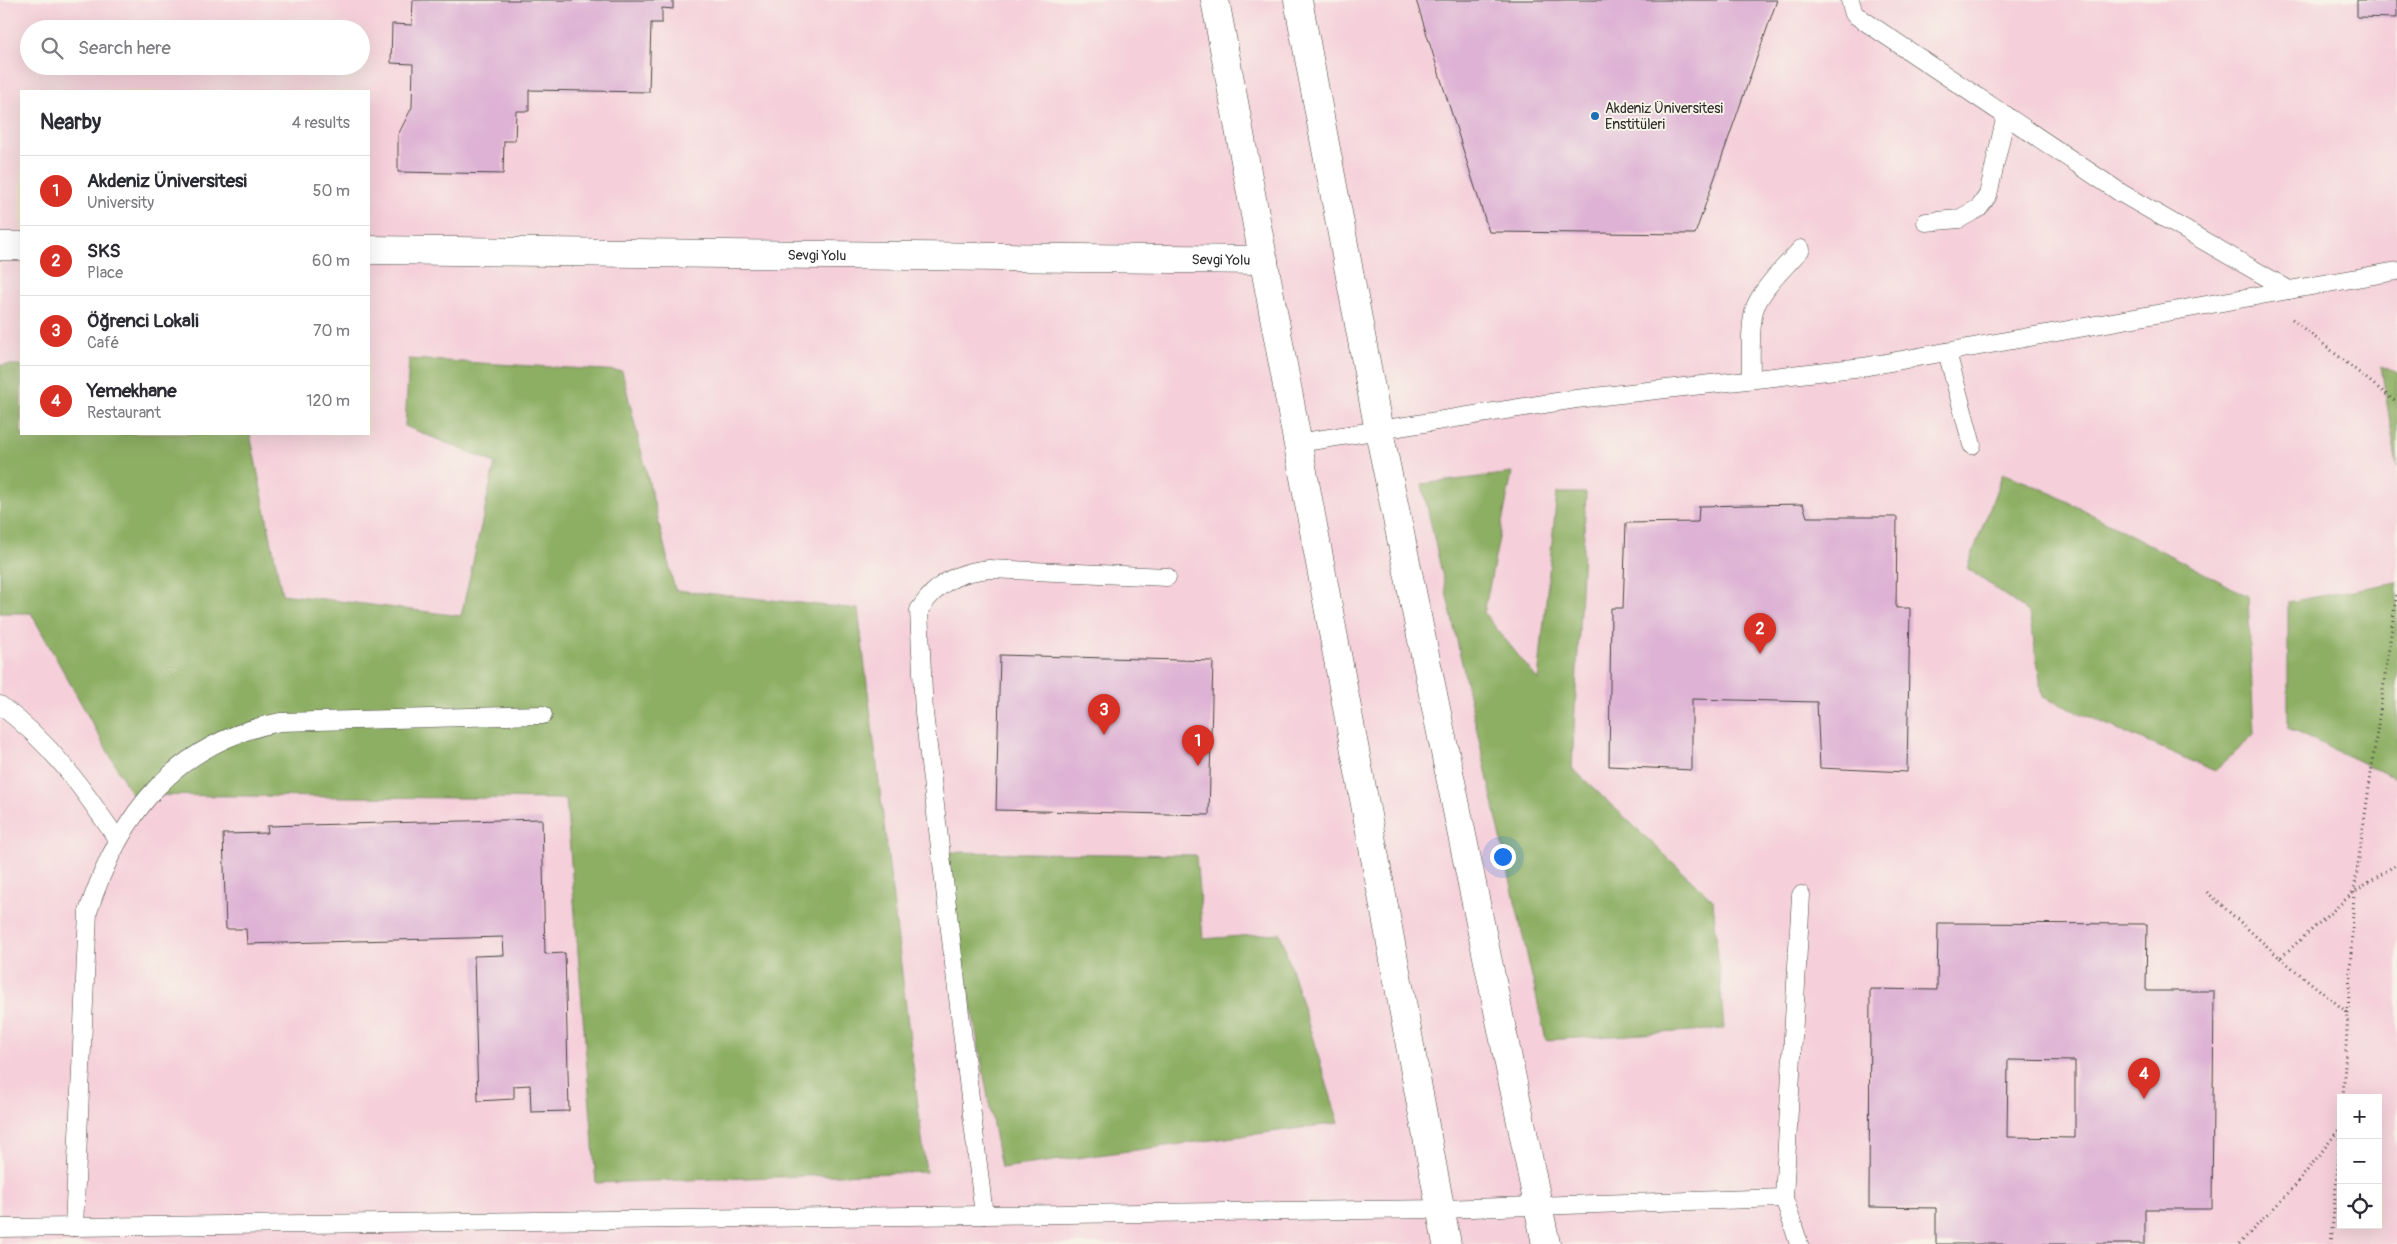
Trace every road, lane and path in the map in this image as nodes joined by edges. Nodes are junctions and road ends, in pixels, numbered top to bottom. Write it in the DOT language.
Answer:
graph roads {
  1 [pos="1215,0"];
  2 [pos="1298,0"];
  3 [pos="1850,0"];
  4 [pos="2006,115"];
  5 [pos="1926,222"];
  6 [pos="0,246"];
  7 [pos="20,246"];
  8 [pos="1801,249"];
  9 [pos="370,250"];
  10 [pos="1264,260"];
  11 [pos="2397,271"];
  12 [pos="2289,290"];
  13 [pos="2262,295"];
  14 [pos="1947,352"];
  15 [pos="1751,379"];
  16 [pos="2397,403"];
  17 [pos="1379,431"];
  18 [pos="1298,443"];
  19 [pos="1972,445"];
  20 [pos="1167,577"];
  21 [pos="2397,592"];
  22 [pos="0,705"];
  23 [pos="543,715"];
  24 [pos="117,839"];
  25 [pos="2397,864"];
  26 [pos="2206,892"];
  27 [pos="2354,892"];
  28 [pos="1801,895"];
  29 [pos="2280,958"];
  30 [pos="2348,1013"];
  31 [pos="2343,1094"];
  32 [pos="2337,1133"];
  33 [pos="2340,1139"];
  34 [pos="1784,1198"];
  35 [pos="1538,1206"];
  36 [pos="1441,1209"];
  37 [pos="984,1215"];
  38 [pos="74,1227"];
  39 [pos="0,1228"];
  40 [pos="1447,1244"];
  41 [pos="1546,1244"];
  42 [pos="1799,1244"];
  43 [pos="2239,1244"];
  44 [pos="2331,1244"];
  1 -- 10 [label="street"];
  2 -- 17 [label="street"];
  3 -- 4 [label="lane"];
  4 -- 5 [label="lane"];
  4 -- 12 [label="lane"];
  6 -- 7 [label="street"];
  8 -- 15 [label="lane"];
  9 -- 10 [label="street, Sevgi Yolu"];
  10 -- 18 [label="street"];
  11 -- 12 [label="lane"];
  12 -- 13 [label="lane"];
  13 -- 14 [label="lane"];
  13 -- 16 [label="path"];
  14 -- 15 [label="lane"];
  14 -- 19 [label="lane"];
  15 -- 17 [label="lane"];
  17 -- 18 [label="lane"];
  17 -- 35 [label="street"];
  18 -- 36 [label="street"];
  20 -- 37 [label="lane"];
  21 -- 27 [label="path"];
  22 -- 24 [label="lane"];
  23 -- 24 [label="lane"];
  24 -- 38 [label="lane"];
  25 -- 27 [label="path"];
  26 -- 29 [label="path"];
  27 -- 29 [label="path"];
  27 -- 30 [label="path"];
  28 -- 34 [label="lane"];
  29 -- 30 [label="path"];
  30 -- 31 [label="path"];
  32 -- 43 [label="path"];
  33 -- 44 [label="path"];
  34 -- 35 [label="lane"];
  34 -- 42 [label="lane"];
  35 -- 36 [label="lane"];
  35 -- 41 [label="street"];
  36 -- 37 [label="lane"];
  36 -- 40 [label="street"];
  37 -- 38 [label="lane"];
  38 -- 39 [label="lane"];
}
